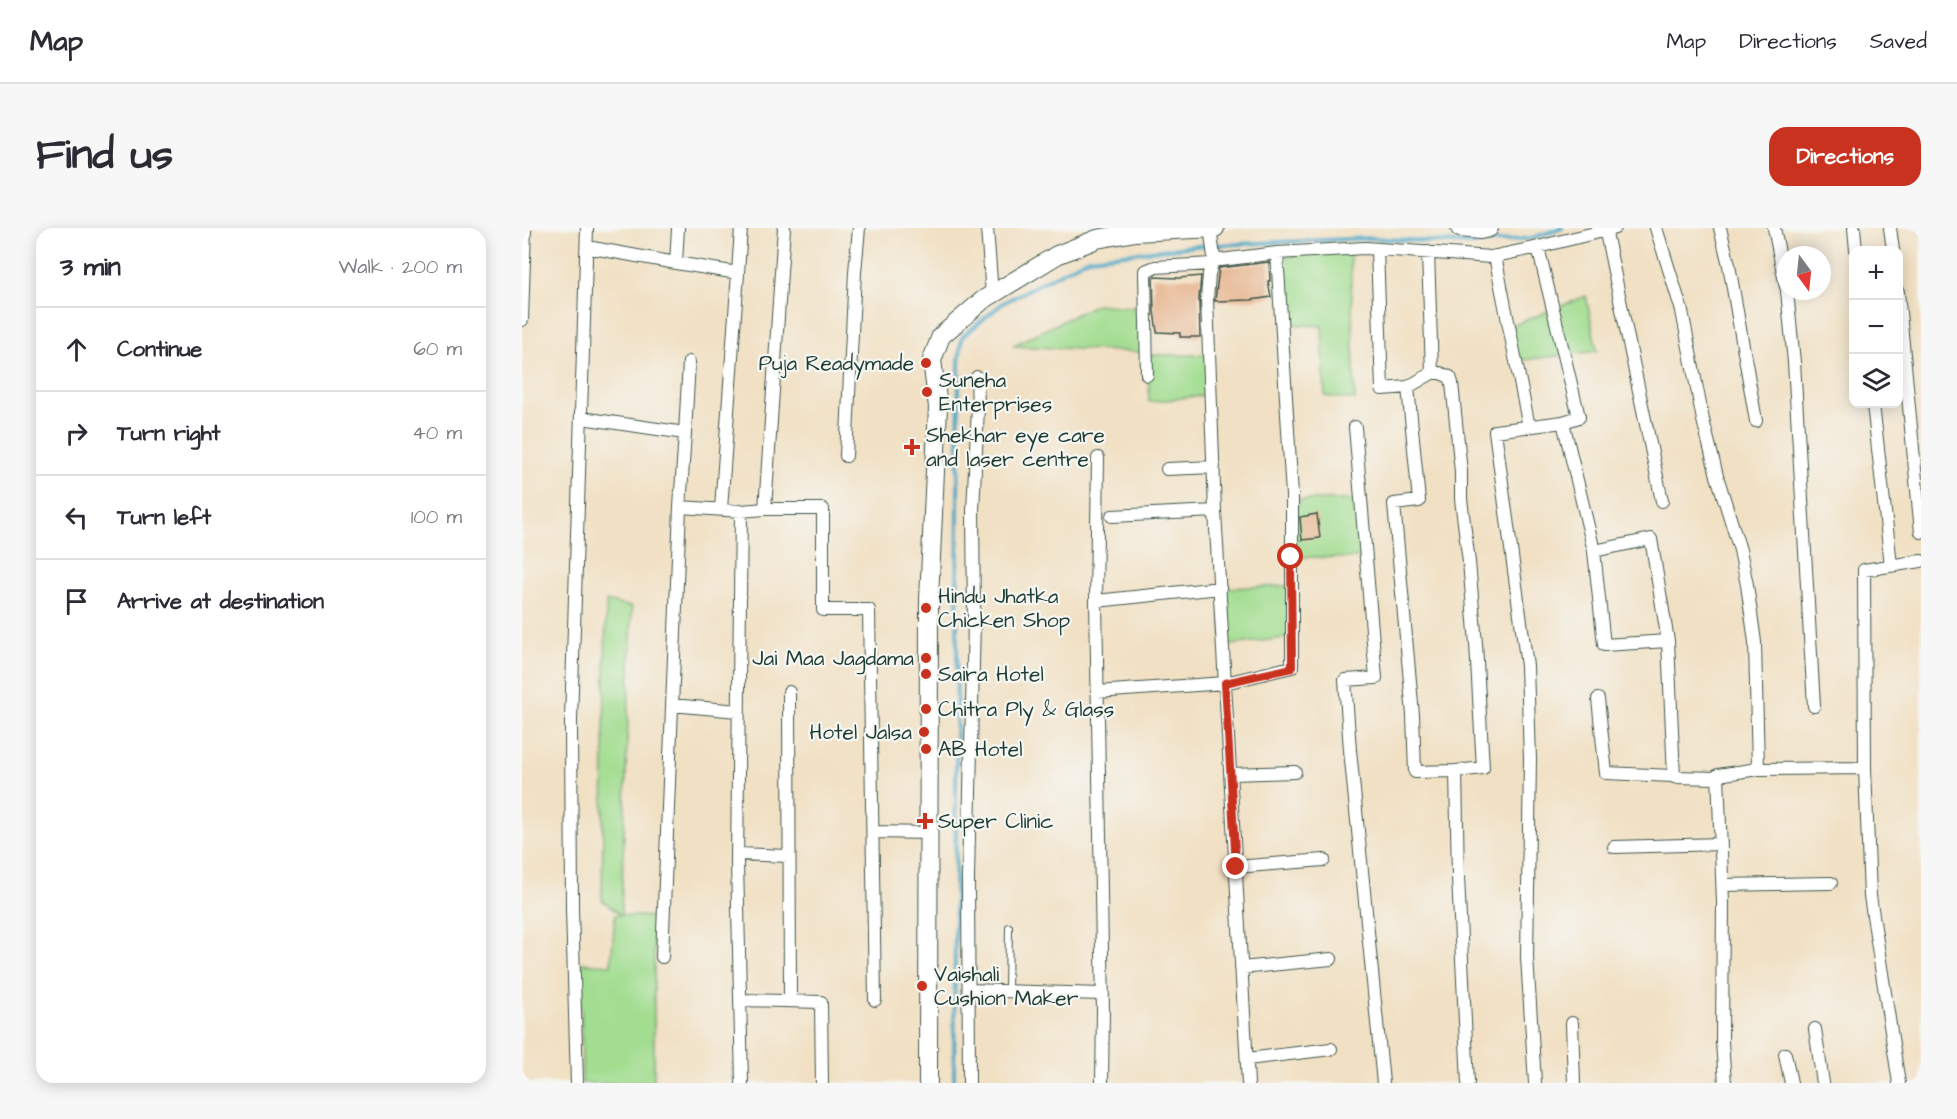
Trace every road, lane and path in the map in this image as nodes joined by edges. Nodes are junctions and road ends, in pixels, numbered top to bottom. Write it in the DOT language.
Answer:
graph roads {
  1 [pos="525,228"];
  2 [pos="587,228"];
  3 [pos="678,228"];
  4 [pos="741,228"];
  5 [pos="784,228"];
  6 [pos="859,228"];
  7 [pos="987,228"];
  8 [pos="1460,228"];
  9 [pos="1489,228"];
  10 [pos="1656,228"];
  11 [pos="1720,228"];
  12 [pos="1774,228"];
  13 [pos="1854,228"];
  14 [pos="1890,228"];
  15 [pos="1609,229"];
  16 [pos="1135,230"];
  17 [pos="1212,232"];
  18 [pos="1778,246"];
  19 [pos="1856,246"];
  20 [pos="1892,246"];
  21 [pos="587,247"];
  22 [pos="1538,248"];
  23 [pos="1377,249"];
  24 [pos="1428,252"];
  25 [pos="1277,253"];
  26 [pos="1495,256"];
  27 [pos="1213,258"];
  28 [pos="676,263"];
  29 [pos="738,273"];
  30 [pos="992,295"];
  31 [pos="1787,300"];
  32 [pos="1900,300"];
  33 [pos="522,320"];
  34 [pos="690,362"];
  35 [pos="1432,373"];
  36 [pos="1147,375"];
  37 [pos="977,377"];
  38 [pos="1408,387"];
  39 [pos="1874,408"];
  40 [pos="582,418"];
  41 [pos="1756,421"];
  42 [pos="1563,422"];
  43 [pos="1355,427"];
  44 [pos="1529,427"];
  45 [pos="685,433"];
  46 [pos="846,456"];
  47 [pos="1098,458"];
  48 [pos="1214,468"];
  49 [pos="1167,469"];
  50 [pos="1662,501"];
  51 [pos="680,507"];
  52 [pos="721,509"];
  53 [pos="765,509"];
  54 [pos="741,511"];
  55 [pos="1215,511"];
  56 [pos="1112,516"];
  57 [pos="1921,532"];
  58 [pos="1594,551"];
  59 [pos="1921,561"];
  60 [pos="1892,565"];
  61 [pos="1220,588"];
  62 [pos="1096,601"];
  63 [pos="1668,641"];
  64 [pos="1225,683"];
  65 [pos="789,692"];
  66 [pos="1097,692"];
  67 [pos="1598,699"];
  68 [pos="672,705"];
  69 [pos="1814,706"];
  70 [pos="738,711"];
  71 [pos="1865,768"];
  72 [pos="1758,769"];
  73 [pos="1456,771"];
  74 [pos="1295,772"];
  75 [pos="1231,774"];
  76 [pos="1673,776"];
  77 [pos="1718,778"];
  78 [pos="873,832"];
  79 [pos="928,833"];
  80 [pos="1721,844"];
  81 [pos="1614,847"];
  82 [pos="737,854"];
  83 [pos="789,856"];
  84 [pos="1324,860"];
  85 [pos="1236,867"];
  86 [pos="1831,883"];
  87 [pos="1722,885"];
  88 [pos="1010,927"];
  89 [pos="662,957"];
  90 [pos="1330,959"];
  91 [pos="1241,968"];
  92 [pos="969,990"];
  93 [pos="1008,991"];
  94 [pos="1102,994"];
  95 [pos="740,1000"];
  96 [pos="790,1000"];
  97 [pos="876,1000"];
  98 [pos="1572,1023"];
  99 [pos="1815,1029"];
  100 [pos="1331,1049"];
  101 [pos="1785,1054"];
  102 [pos="1246,1059"];
  103 [pos="577,1083"];
  104 [pos="742,1083"];
  105 [pos="822,1083"];
  106 [pos="928,1083"];
  107 [pos="969,1083"];
  108 [pos="1102,1083"];
  109 [pos="1248,1083"];
  110 [pos="1383,1083"];
  111 [pos="1468,1083"];
  112 [pos="1535,1083"];
  113 [pos="1574,1083"];
  114 [pos="1725,1083"];
  115 [pos="1791,1083"];
  116 [pos="1823,1083"];
  117 [pos="1899,1083"];
  1 -- 33 [label="street"];
  2 -- 21 [label="street"];
  3 -- 28 [label="street"];
  4 -- 29 [label="street"];
  5 -- 53 [label="street"];
  6 -- 46 [label="street"];
  7 -- 30 [label="street"];
  8 -- 9 [label="street"];
  10 -- 72 [label="street"];
  11 -- 41 [label="street"];
  12 -- 18 [label="street"];
  13 -- 19 [label="street"];
  14 -- 20 [label="street"];
  15 -- 22 [label="street"];
  15 -- 50 [label="street"];
  16 -- 17 [label="street"];
  16 -- 30 [label="street"];
  17 -- 27 [label="street"];
  21 -- 28 [label="street"];
  21 -- 40 [label="street"];
  22 -- 26 [label="street"];
  22 -- 42 [label="street"];
  23 -- 24 [label="street"];
  23 -- 25 [label="street"];
  23 -- 38 [label="street"];
  24 -- 26 [label="street"];
  24 -- 35 [label="street"];
  25 -- 27 [label="street"];
  25 -- 64 [label="street"];
  26 -- 44 [label="street"];
  27 -- 36 [label="street"];
  27 -- 48 [label="street"];
  28 -- 29 [label="street"];
  29 -- 52 [label="street"];
  30 -- 79 [label="street"];
  31 -- 69 [label="street"];
  32 -- 57 [label="street"];
  34 -- 45 [label="street"];
  35 -- 38 [label="street"];
  35 -- 73 [label="street"];
  37 -- 92 [label="street"];
  38 -- 73 [label="street"];
  39 -- 60 [label="street"];
  40 -- 45 [label="street"];
  40 -- 103 [label="street"];
  42 -- 44 [label="street"];
  42 -- 58 [label="street"];
  43 -- 110 [label="street"];
  44 -- 112 [label="street"];
  45 -- 51 [label="street"];
  47 -- 62 [label="street"];
  48 -- 49 [label="street"];
  48 -- 55 [label="street"];
  51 -- 52 [label="street"];
  51 -- 68 [label="street"];
  52 -- 54 [label="street"];
  53 -- 54 [label="street"];
  53 -- 78 [label="street"];
  54 -- 70 [label="street"];
  55 -- 56 [label="street"];
  55 -- 61 [label="street"];
  58 -- 63 [label="street"];
  58 -- 63 [label="street"];
  59 -- 60 [label="street"];
  60 -- 71 [label="street"];
  61 -- 62 [label="street"];
  61 -- 64 [label="street"];
  62 -- 66 [label="street"];
  63 -- 76 [label="street"];
  64 -- 66 [label="street"];
  64 -- 75 [label="street"];
  65 -- 83 [label="street"];
  66 -- 94 [label="street"];
  67 -- 76 [label="street"];
  68 -- 70 [label="street"];
  68 -- 89 [label="street"];
  70 -- 82 [label="street"];
  71 -- 72 [label="street"];
  71 -- 117 [label="street"];
  72 -- 77 [label="street"];
  73 -- 111 [label="street"];
  74 -- 75 [label="street"];
  75 -- 85 [label="street"];
  76 -- 77 [label="street"];
  77 -- 80 [label="street"];
  78 -- 79 [label="street"];
  78 -- 97 [label="street"];
  79 -- 106 [label="street"];
  80 -- 81 [label="street"];
  80 -- 87 [label="street"];
  82 -- 83 [label="street"];
  82 -- 95 [label="street"];
  83 -- 96 [label="street"];
  84 -- 85 [label="street"];
  85 -- 91 [label="street"];
  86 -- 87 [label="street"];
  87 -- 114 [label="street"];
  88 -- 93 [label="lane"];
  90 -- 91 [label="street"];
  91 -- 102 [label="street"];
  92 -- 93 [label="street"];
  92 -- 107 [label="street"];
  93 -- 94 [label="street"];
  94 -- 108 [label="street"];
  95 -- 96 [label="street"];
  95 -- 104 [label="street"];
  96 -- 105 [label="street"];
  98 -- 113 [label="street"];
  99 -- 116 [label="street"];
  100 -- 102 [label="street"];
  101 -- 115 [label="street"];
  102 -- 109 [label="street"];
}
